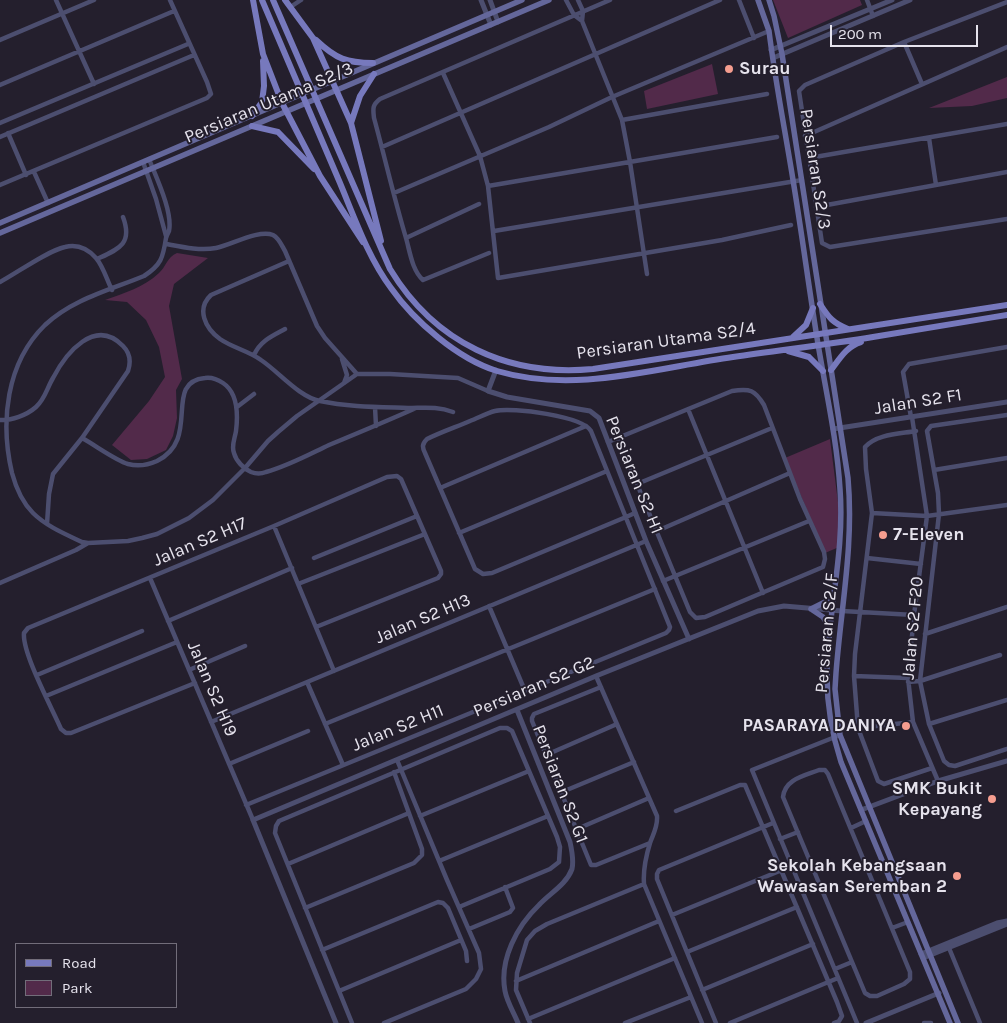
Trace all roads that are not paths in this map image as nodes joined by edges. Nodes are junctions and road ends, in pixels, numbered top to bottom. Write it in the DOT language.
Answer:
graph roads {
  1 [pos="56,0"];
  2 [pos="94,0"];
  3 [pos="170,0"];
  4 [pos="253,0"];
  5 [pos="262,0"];
  6 [pos="273,0"];
  7 [pos="301,0"];
  8 [pos="481,0"];
  9 [pos="490,0"];
  10 [pos="522,0"];
  11 [pos="550,0"];
  12 [pos="566,0"];
  13 [pos="578,0"];
  14 [pos="610,0"];
  15 [pos="720,0"];
  16 [pos="739,0"];
  17 [pos="758,0"];
  18 [pos="769,0"];
  19 [pos="867,0"];
  20 [pos="892,0"];
  21 [pos="910,0"];
  22 [pos="289,2"];
  23 [pos="1007,2"];
  24 [pos="870,9"];
  25 [pos="174,11"];
  26 [pos="583,11"];
  27 [pos="494,12"];
  28 [pos="62,14"];
  29 [pos="487,15"];
  30 [pos="574,15"];
  31 [pos="873,16"];
  32 [pos="582,21"];
  33 [pos="498,22"];
  34 [pos="490,25"];
  35 [pos="769,31"];
  36 [pos="314,38"];
  37 [pos="754,38"];
  38 [pos="0,40"];
  39 [pos="904,42"];
  40 [pos="188,44"];
  41 [pos="780,47"];
  42 [pos="1007,47"];
  43 [pos="771,50"];
  44 [pos="79,51"];
  45 [pos="263,54"];
  46 [pos="595,54"];
  47 [pos="782,54"];
  48 [pos="194,55"];
  49 [pos="773,58"];
  50 [pos="373,64"];
  51 [pos="443,73"];
  52 [pos="374,74"];
  53 [pos="334,80"];
  54 [pos="94,84"];
  55 [pos="922,84"];
  56 [pos="0,85"];
  57 [pos="337,90"];
  58 [pos="767,94"];
  59 [pos="612,97"];
  60 [pos="282,102"];
  61 [pos="287,111"];
  62 [pos="461,112"];
  63 [pos="252,116"];
  64 [pos="622,120"];
  65 [pos="351,123"];
  66 [pos="0,124"];
  67 [pos="1007,124"];
  68 [pos="252,126"];
  69 [pos="8,133"];
  70 [pos="805,136"];
  71 [pos="0,137"];
  72 [pos="777,137"];
  73 [pos="929,138"];
  74 [pos="382,147"];
  75 [pos="480,156"];
  76 [pos="809,158"];
  77 [pos="149,159"];
  78 [pos="143,162"];
  79 [pos="630,162"];
  80 [pos="149,170"];
  81 [pos="34,172"];
  82 [pos="1007,172"];
  83 [pos="26,175"];
  84 [pos="320,176"];
  85 [pos="802,180"];
  86 [pos="793,181"];
  87 [pos="0,185"];
  88 [pos="936,185"];
  89 [pos="488,186"];
  90 [pos="161,190"];
  91 [pos="154,193"];
  92 [pos="394,193"];
  93 [pos="48,203"];
  94 [pos="479,204"];
  95 [pos="636,206"];
  96 [pos="816,207"];
  97 [pos="123,217"];
  98 [pos="1007,219"];
  99 [pos="0,223"];
  100 [pos="791,225"];
  101 [pos="494,232"];
  102 [pos="0,233"];
  103 [pos="166,236"];
  104 [pos="406,238"];
  105 [pos="166,244"];
  106 [pos="643,252"];
  107 [pos="489,253"];
  108 [pos="372,256"];
  109 [pos="97,259"];
  110 [pos="385,259"];
  111 [pos="289,261"];
  112 [pos="647,274"];
  113 [pos="0,282"];
  114 [pos="112,290"];
  115 [pos="820,304"];
  116 [pos="1007,305"];
  117 [pos="813,308"];
  118 [pos="1007,315"];
  119 [pos="285,329"];
  120 [pos="849,330"];
  121 [pos="825,334"];
  122 [pos="816,335"];
  123 [pos="874,337"];
  124 [pos="789,339"];
  125 [pos="827,343"];
  126 [pos="818,345"];
  127 [pos="1007,347"];
  128 [pos="786,350"];
  129 [pos="254,356"];
  130 [pos="341,356"];
  131 [pos="496,370"];
  132 [pos="832,370"];
  133 [pos="823,371"];
  134 [pos="357,374"];
  135 [pos="343,384"];
  136 [pos="488,391"];
  137 [pos="254,394"];
  138 [pos="318,401"];
  139 [pos="1007,402"];
  140 [pos="237,407"];
  141 [pos="375,407"];
  142 [pos="416,408"];
  143 [pos="688,409"];
  144 [pos="452,412"];
  145 [pos="1007,415"];
  146 [pos="912,417"];
  147 [pos="2,420"];
  148 [pos="376,426"];
  149 [pos="586,426"];
  150 [pos="772,428"];
  151 [pos="841,428"];
  152 [pos="833,429"];
  153 [pos="916,431"];
  154 [pos="82,438"];
  155 [pos="618,438"];
  156 [pos="608,442"];
  157 [pos="706,456"];
  158 [pos="1007,458"];
  159 [pos="245,468"];
  160 [pos="934,470"];
  161 [pos="607,471"];
  162 [pos="790,473"];
  163 [pos="636,484"];
  164 [pos="440,488"];
  165 [pos="725,502"];
  166 [pos="1007,505"];
  167 [pos="635,513"];
  168 [pos="872,513"];
  169 [pos="939,514"];
  170 [pos="417,516"];
  171 [pos="927,516"];
  172 [pos="626,517"];
  173 [pos="809,521"];
  174 [pos="47,524"];
  175 [pos="274,526"];
  176 [pos="657,531"];
  177 [pos="460,533"];
  178 [pos="425,534"];
  179 [pos="646,541"];
  180 [pos="88,543"];
  181 [pos="637,545"];
  182 [pos="743,548"];
  183 [pos="314,558"];
  184 [pos="867,558"];
  185 [pos="921,564"];
  186 [pos="292,568"];
  187 [pos="673,577"];
  188 [pos="150,578"];
  189 [pos="663,581"];
  190 [pos="0,583"];
  191 [pos="298,584"];
  192 [pos="655,589"];
  193 [pos="835,590"];
  194 [pos="762,593"];
  195 [pos="489,606"];
  196 [pos="1007,607"];
  197 [pos="811,609"];
  198 [pos="833,610"];
  199 [pos="842,611"];
  200 [pos="860,611"];
  201 [pos="914,615"];
  202 [pos="168,620"];
  203 [pos="316,627"];
  204 [pos="830,629"];
  205 [pos="142,631"];
  206 [pos="925,634"];
  207 [pos="689,638"];
  208 [pos="177,642"];
  209 [pos="245,646"];
  210 [pos="508,650"];
  211 [pos="1000,655"];
  212 [pos="189,670"];
  213 [pos="334,670"];
  214 [pos="36,675"];
  215 [pos="596,676"];
  216 [pos="854,676"];
  217 [pos="908,680"];
  218 [pos="920,681"];
  219 [pos="307,682"];
  220 [pos="195,683"];
  221 [pos="601,687"];
  222 [pos="525,691"];
  223 [pos="46,696"];
  224 [pos="1007,700"];
  225 [pos="517,710"];
  226 [pos="211,722"];
  227 [pos="913,722"];
  228 [pos="325,724"];
  229 [pos="617,724"];
  230 [pos="930,724"];
  231 [pos="858,728"];
  232 [pos="308,731"];
  233 [pos="840,735"];
  234 [pos="834,737"];
  235 [pos="1007,749"];
  236 [pos="546,754"];
  237 [pos="397,760"];
  238 [pos="1007,761"];
  239 [pos="634,762"];
  240 [pos="229,764"];
  241 [pos="343,765"];
  242 [pos="932,768"];
  243 [pos="401,769"];
  244 [pos="529,770"];
  245 [pos="394,772"];
  246 [pos="938,781"];
  247 [pos="562,792"];
  248 [pos="649,798"];
  249 [pos="247,807"];
  250 [pos="868,807"];
  251 [pos="861,810"];
  252 [pos="676,811"];
  253 [pos="409,813"];
  254 [pos="420,816"];
  255 [pos="548,816"];
  256 [pos="253,820"];
  257 [pos="866,821"];
  258 [pos="774,823"];
  259 [pos="764,827"];
  260 [pos="851,828"];
  261 [pos="577,829"];
  262 [pos="798,832"];
  263 [pos="780,839"];
  264 [pos="650,843"];
  265 [pos="439,861"];
  266 [pos="288,864"];
  267 [pos="782,870"];
  268 [pos="644,884"];
  269 [pos="505,888"];
  270 [pos="459,907"];
  271 [pos="798,907"];
  272 [pos="305,908"];
  273 [pos="672,915"];
  274 [pos="659,921"];
  275 [pos="908,922"];
  276 [pos="1007,922"];
  277 [pos="892,928"];
  278 [pos="469,929"];
  279 [pos="461,940"];
  280 [pos="813,944"];
  281 [pos="949,948"];
  282 [pos="322,950"];
  283 [pos="687,952"];
  284 [pos="929,953"];
  285 [pos="922,956"];
  286 [pos="675,958"];
  287 [pos="467,961"];
  288 [pos="852,962"];
  289 [pos="835,970"];
  290 [pos="838,978"];
  291 [pos="516,981"];
  292 [pos="829,982"];
  293 [pos="702,990"];
  294 [pos="339,991"];
  295 [pos="941,992"];
  296 [pos="691,997"];
  297 [pos="393,1021"];
  298 [pos="529,1021"];
  299 [pos="836,1022"];
  300 [pos="336,1023"];
  301 [pos="352,1023"];
  302 [pos="384,1023"];
  303 [pos="518,1023"];
  304 [pos="626,1023"];
  305 [pos="702,1023"];
  306 [pos="716,1023"];
  307 [pos="730,1023"];
  308 [pos="857,1023"];
  309 [pos="866,1023"];
  310 [pos="924,1023"];
  311 [pos="931,1023"];
  312 [pos="950,1023"];
  313 [pos="958,1023"];
  314 [pos="980,1023"];
  1 -- 28 [label="street"];
  2 -- 28 [label="street"];
  3 -- 25 [label="street"];
  4 -- 45 [label="main road"];
  5 -- 108 [label="main road"];
  6 -- 110 [label="main road, Persiaran Utama S2/4"];
  7 -- 22 [label="street"];
  8 -- 29 [label="street"];
  9 -- 27 [label="street"];
  10 -- 27 [label="main road, Persiaran Utama S2/3"];
  11 -- 33 [label="main road, Persiaran Utama S2/3"];
  12 -- 30 [label="street"];
  13 -- 26 [label="street"];
  14 -- 26 [label="street"];
  15 -- 46 [label="street"];
  16 -- 37 [label="street"];
  17 -- 35 [label="main road, Persiaran S2/F"];
  18 -- 41 [label="main road, Persiaran S2/3"];
  19 -- 24 [label="street"];
  20 -- 24 [label="street"];
  21 -- 31 [label="street"];
  22 -- 36 [label="main road"];
  23 -- 39 [label="street"];
  24 -- 31 [label="street"];
  24 -- 41 [label="street"];
  25 -- 40 [label="street"];
  25 -- 44 [label="street"];
  26 -- 30 [label="street"];
  26 -- 32 [label="street"];
  27 -- 29 [label="main road, Persiaran Utama S2/3"];
  27 -- 33 [label="street"];
  28 -- 38 [label="street"];
  28 -- 44 [label="street"];
  29 -- 34 [label="street"];
  29 -- 50 [label="main road, Persiaran Utama S2/3"];
  30 -- 32 [label="street"];
  30 -- 51 [label="street"];
  31 -- 47 [label="street"];
  32 -- 46 [label="street"];
  33 -- 34 [label="main road, Persiaran Utama S2/3"];
  34 -- 52 [label="main road, Persiaran Utama S2/3"];
  35 -- 37 [label="street"];
  35 -- 43 [label="main road, Persiaran S2/F"];
  36 -- 50 [label="main road"];
  36 -- 53 [label="main road"];
  37 -- 59 [label="street"];
  39 -- 55 [label="street"];
  39 -- 70 [label="street"];
  40 -- 48 [label="street"];
  40 -- 54 [label="street"];
  41 -- 43 [label="street"];
  41 -- 47 [label="main road, Persiaran S2/3"];
  42 -- 55 [label="street"];
  43 -- 49 [label="main road, Persiaran S2/F"];
  44 -- 54 [label="street"];
  44 -- 56 [label="street"];
  45 -- 60 [label="main road"];
  45 -- 63 [label="main road"];
  46 -- 59 [label="street"];
  46 -- 62 [label="street"];
  47 -- 49 [label="street"];
  47 -- 85 [label="main road, Persiaran S2/3"];
  48 -- 69 [label="street"];
  48 -- 81 [label="street"];
  49 -- 86 [label="main road, Persiaran S2/F"];
  50 -- 53 [label="main road, Persiaran Utama S2/3"];
  51 -- 62 [label="street"];
  51 -- 74 [label="street"];
  52 -- 57 [label="main road, Persiaran Utama S2/3"];
  52 -- 65 [label="main road"];
  53 -- 57 [label="main road"];
  53 -- 60 [label="main road, Persiaran Utama S2/3"];
  54 -- 66 [label="street"];
  55 -- 70 [label="street"];
  57 -- 61 [label="main road, Persiaran Utama S2/3"];
  57 -- 65 [label="main road"];
  58 -- 64 [label="street"];
  59 -- 64 [label="street"];
  59 -- 75 [label="street"];
  60 -- 61 [label="main road"];
  60 -- 63 [label="main road, Persiaran Utama S2/3"];
  61 -- 68 [label="main road, Persiaran Utama S2/3"];
  61 -- 84 [label="main road"];
  62 -- 74 [label="street"];
  62 -- 75 [label="street"];
  63 -- 77 [label="main road, Persiaran Utama S2/3"];
  64 -- 79 [label="street"];
  65 -- 110 [label="main road"];
  67 -- 73 [label="street"];
  68 -- 80 [label="main road, Persiaran Utama S2/3"];
  68 -- 84 [label="main road"];
  69 -- 71 [label="street"];
  69 -- 83 [label="street"];
  70 -- 76 [label="street"];
  72 -- 79 [label="street"];
  73 -- 76 [label="street"];
  73 -- 88 [label="street"];
  74 -- 92 [label="street"];
  75 -- 89 [label="street"];
  75 -- 92 [label="street"];
  76 -- 96 [label="street"];
  77 -- 78 [label="main road, Persiaran Utama S2/3"];
  77 -- 80 [label="street"];
  78 -- 80 [label="street"];
  78 -- 93 [label="main road, Persiaran Utama S2/3"];
  79 -- 89 [label="street"];
  79 -- 95 [label="street"];
  80 -- 90 [label="street"];
  80 -- 91 [label="street"];
  80 -- 102 [label="main road, Persiaran Utama S2/3"];
  81 -- 83 [label="street"];
  81 -- 93 [label="street"];
  82 -- 88 [label="street"];
  83 -- 87 [label="street"];
  84 -- 108 [label="main road"];
  85 -- 86 [label="street"];
  85 -- 115 [label="main road, Persiaran S2/3"];
  86 -- 95 [label="street"];
  86 -- 117 [label="main road, Persiaran S2/F"];
  88 -- 96 [label="street"];
  89 -- 101 [label="street"];
  90 -- 91 [label="street"];
  90 -- 103 [label="street"];
  91 -- 103 [label="street"];
  92 -- 104 [label="street"];
  93 -- 99 [label="main road, Persiaran Utama S2/3"];
  94 -- 104 [label="street"];
  95 -- 101 [label="street"];
  95 -- 106 [label="street"];
  96 -- 98 [label="street"];
  97 -- 109 [label="street"];
  100 -- 106 [label="street"];
  101 -- 106 [label="street"];
  103 -- 105 [label="street"];
  104 -- 107 [label="street"];
  105 -- 111 [label="street"];
  105 -- 114 [label="street"];
  106 -- 112 [label="street"];
  108 -- 131 [label="main road"];
  109 -- 113 [label="street"];
  109 -- 114 [label="street"];
  110 -- 124 [label="main road, Persiaran Utama S2/4"];
  111 -- 129 [label="street"];
  111 -- 130 [label="street"];
  114 -- 147 [label="street"];
  115 -- 120 [label="main road"];
  115 -- 121 [label="main road, Persiaran S2/3"];
  116 -- 120 [label="main road, Persiaran Utama S2/4"];
  117 -- 122 [label="main road, Persiaran S2/F"];
  117 -- 124 [label="main road"];
  118 -- 123 [label="main road"];
  119 -- 129 [label="street"];
  120 -- 121 [label="main road, Persiaran Utama S2/4"];
  121 -- 122 [label="main road, Persiaran Utama S2/4"];
  121 -- 125 [label="main road, Persiaran S2/3"];
  122 -- 124 [label="main road, Persiaran Utama S2/4"];
  122 -- 126 [label="main road, Persiaran S2/F"];
  123 -- 125 [label="main road"];
  123 -- 132 [label="main road"];
  125 -- 126 [label="main road"];
  125 -- 132 [label="main road, Persiaran S2/F"];
  126 -- 128 [label="main road"];
  126 -- 133 [label="main road, Persiaran S2/F"];
  127 -- 146 [label="street"];
  128 -- 131 [label="main road"];
  128 -- 133 [label="main road"];
  129 -- 138 [label="street"];
  130 -- 134 [label="street"];
  130 -- 135 [label="street"];
  131 -- 136 [label="street"];
  132 -- 151 [label="main road, Persiaran S2/F"];
  133 -- 152 [label="main road, Persiaran S2/F"];
  134 -- 135 [label="street"];
  134 -- 136 [label="street"];
  135 -- 138 [label="street"];
  136 -- 156 [label="street, Persiaran S2 H1"];
  137 -- 140 [label="street"];
  138 -- 141 [label="street"];
  138 -- 159 [label="street"];
  139 -- 146 [label="street, Jalan S2 F1"];
  140 -- 154 [label="street"];
  140 -- 159 [label="street"];
  141 -- 142 [label="street"];
  141 -- 148 [label="street"];
  142 -- 144 [label="street"];
  142 -- 148 [label="street"];
  143 -- 150 [label="street"];
  143 -- 155 [label="street"];
  143 -- 157 [label="street"];
  145 -- 160 [label="street, Jalan S2 F20"];
  146 -- 151 [label="street, Jalan S2 F1"];
  146 -- 153 [label="street"];
  147 -- 154 [label="street"];
  147 -- 174 [label="street"];
  148 -- 159 [label="street"];
  149 -- 161 [label="street"];
  149 -- 164 [label="street"];
  149 -- 164 [label="street"];
  150 -- 157 [label="street"];
  150 -- 162 [label="street"];
  151 -- 152 [label="street, Jalan S2 F1"];
  151 -- 199 [label="main road, Persiaran S2/F"];
  152 -- 193 [label="main road, Persiaran S2/F"];
  153 -- 168 [label="street"];
  153 -- 171 [label="street"];
  154 -- 174 [label="street"];
  155 -- 156 [label="street"];
  155 -- 163 [label="street"];
  156 -- 167 [label="street, Persiaran S2 H1"];
  157 -- 163 [label="street"];
  157 -- 165 [label="street"];
  158 -- 160 [label="street"];
  159 -- 180 [label="street"];
  160 -- 169 [label="street, Jalan S2 F20"];
  161 -- 172 [label="street"];
  161 -- 177 [label="street"];
  162 -- 165 [label="street"];
  162 -- 173 [label="street"];
  163 -- 176 [label="street"];
  164 -- 177 [label="street"];
  165 -- 176 [label="street"];
  165 -- 182 [label="street"];
  166 -- 169 [label="street"];
  167 -- 172 [label="street"];
  167 -- 179 [label="street, Persiaran S2 H1"];
  168 -- 171 [label="street"];
  168 -- 184 [label="street"];
  169 -- 171 [label="street"];
  169 -- 206 [label="street, Jalan S2 F20"];
  170 -- 175 [label="street, Jalan S2 H17"];
  170 -- 178 [label="street"];
  170 -- 183 [label="street"];
  171 -- 185 [label="street"];
  172 -- 177 [label="street"];
  172 -- 181 [label="street"];
  173 -- 182 [label="street"];
  173 -- 194 [label="street"];
  174 -- 180 [label="street"];
  175 -- 186 [label="street"];
  175 -- 188 [label="street, Jalan S2 H17"];
  176 -- 187 [label="street"];
  178 -- 191 [label="street"];
  178 -- 203 [label="street"];
  179 -- 181 [label="street, Jalan S2 H13"];
  179 -- 189 [label="street, Persiaran S2 H1"];
  180 -- 190 [label="street"];
  181 -- 192 [label="street"];
  181 -- 195 [label="street, Jalan S2 H13"];
  182 -- 187 [label="street"];
  182 -- 194 [label="street"];
  184 -- 185 [label="street"];
  184 -- 200 [label="street"];
  185 -- 201 [label="street"];
  186 -- 191 [label="street"];
  186 -- 202 [label="street"];
  187 -- 189 [label="street"];
  187 -- 194 [label="street"];
  188 -- 202 [label="street, Jalan S2 H19"];
  188 -- 214 [label="street, Jalan S2 H17"];
  189 -- 207 [label="street, Persiaran S2 H1"];
  191 -- 203 [label="street"];
  192 -- 210 [label="street"];
  192 -- 222 [label="street, Jalan S2 H11"];
  193 -- 197 [label="main road"];
  193 -- 198 [label="main road, Persiaran S2/F"];
  195 -- 210 [label="street"];
  195 -- 213 [label="street, Jalan S2 H13"];
  196 -- 206 [label="street"];
  197 -- 198 [label="street, Persiaran S2 G2"];
  197 -- 204 [label="main road"];
  197 -- 207 [label="street, Persiaran S2 G2"];
  198 -- 199 [label="street, Persiaran S2 G2"];
  198 -- 204 [label="main road, Persiaran S2/F"];
  199 -- 200 [label="street"];
  199 -- 233 [label="main road, Persiaran S2/F"];
  200 -- 201 [label="street"];
  200 -- 216 [label="street"];
  201 -- 217 [label="street"];
  202 -- 208 [label="street, Jalan S2 H19"];
  203 -- 213 [label="street"];
  204 -- 234 [label="main road, Persiaran S2/F"];
  205 -- 214 [label="street"];
  206 -- 218 [label="street, Jalan S2 F20"];
  207 -- 215 [label="street, Persiaran S2 G2"];
  208 -- 212 [label="street, Jalan S2 H19"];
  208 -- 223 [label="street"];
  209 -- 212 [label="street"];
  210 -- 222 [label="street"];
  210 -- 228 [label="street"];
  211 -- 218 [label="street"];
  212 -- 220 [label="street, Jalan S2 H19"];
  213 -- 219 [label="street, Jalan S2 H13"];
  214 -- 223 [label="street"];
  215 -- 221 [label="street"];
  215 -- 225 [label="street, Persiaran S2 G2"];
  216 -- 217 [label="street"];
  216 -- 231 [label="street"];
  217 -- 218 [label="street"];
  217 -- 227 [label="street"];
  218 -- 230 [label="street, Jalan S2 F20"];
  219 -- 226 [label="street, Jalan S2 H13"];
  219 -- 228 [label="street"];
  220 -- 223 [label="street"];
  220 -- 226 [label="street, Jalan S2 H19"];
  221 -- 229 [label="street"];
  221 -- 236 [label="street"];
  222 -- 241 [label="street, Jalan S2 H11"];
  224 -- 230 [label="street"];
  225 -- 237 [label="street, Persiaran S2 G2"];
  225 -- 303 [label="street, Persiaran S2 G1"];
  226 -- 240 [label="street, Jalan S2 H19"];
  227 -- 231 [label="street"];
  227 -- 242 [label="street"];
  228 -- 241 [label="street"];
  229 -- 236 [label="street"];
  229 -- 239 [label="street"];
  230 -- 235 [label="street, Jalan S2 F20"];
  231 -- 242 [label="street"];
  232 -- 240 [label="street"];
  233 -- 234 [label="street"];
  233 -- 250 [label="main road, Persiaran S2/F"];
  234 -- 251 [label="main road, Persiaran S2/F"];
  234 -- 258 [label="street"];
  236 -- 247 [label="street"];
  237 -- 243 [label="street"];
  237 -- 256 [label="street, Persiaran S2 G2"];
  238 -- 246 [label="street"];
  239 -- 247 [label="street"];
  239 -- 248 [label="street"];
  240 -- 249 [label="street, Jalan S2 H19"];
  241 -- 249 [label="street, Jalan S2 H11"];
  242 -- 246 [label="street"];
  243 -- 244 [label="street"];
  243 -- 245 [label="street"];
  243 -- 254 [label="street"];
  244 -- 254 [label="street"];
  244 -- 255 [label="street"];
  245 -- 253 [label="street"];
  245 -- 266 [label="street"];
  246 -- 250 [label="street"];
  247 -- 261 [label="street"];
  248 -- 261 [label="street"];
  248 -- 264 [label="street"];
  249 -- 256 [label="street, Jalan S2 H19"];
  250 -- 251 [label="street"];
  250 -- 284 [label="main road, Persiaran S2/F"];
  251 -- 257 [label="main road, Persiaran S2/F"];
  252 -- 259 [label="street"];
  253 -- 266 [label="street"];
  253 -- 272 [label="street"];
  254 -- 265 [label="street"];
  255 -- 265 [label="street"];
  255 -- 269 [label="street"];
  256 -- 300 [label="street"];
  257 -- 260 [label="street"];
  257 -- 275 [label="main road, Persiaran S2/F"];
  258 -- 259 [label="street"];
  258 -- 263 [label="street"];
  259 -- 267 [label="street"];
  259 -- 273 [label="street"];
  260 -- 262 [label="street"];
  260 -- 277 [label="street"];
  261 -- 264 [label="street"];
  262 -- 263 [label="street"];
  262 -- 288 [label="street"];
  263 -- 289 [label="street"];
  264 -- 268 [label="street"];
  265 -- 270 [label="street"];
  266 -- 272 [label="street"];
  267 -- 271 [label="street"];
  267 -- 273 [label="street"];
  268 -- 274 [label="street"];
  268 -- 291 [label="street"];
  269 -- 270 [label="street"];
  269 -- 278 [label="street"];
  270 -- 278 [label="street"];
  271 -- 280 [label="street"];
  271 -- 283 [label="street"];
  272 -- 282 [label="street"];
  273 -- 283 [label="street"];
  274 -- 286 [label="street"];
  274 -- 291 [label="street"];
  275 -- 277 [label="street"];
  275 -- 285 [label="main road, Persiaran S2/F"];
  276 -- 281 [label="street"];
  276 -- 284 [label="street"];
  277 -- 288 [label="street"];
  278 -- 297 [label="street"];
  279 -- 282 [label="street"];
  279 -- 287 [label="street"];
  279 -- 294 [label="street"];
  280 -- 292 [label="street"];
  280 -- 293 [label="street"];
  281 -- 284 [label="street"];
  281 -- 314 [label="street"];
  282 -- 294 [label="street"];
  283 -- 293 [label="street"];
  284 -- 285 [label="street"];
  284 -- 295 [label="main road, Persiaran S2/F"];
  285 -- 295 [label="main road, Persiaran S2/F"];
  286 -- 296 [label="street"];
  286 -- 298 [label="street"];
  288 -- 289 [label="street"];
  289 -- 290 [label="street"];
  290 -- 292 [label="street"];
  290 -- 308 [label="street"];
  291 -- 298 [label="street"];
  292 -- 299 [label="street"];
  292 -- 307 [label="street"];
  293 -- 306 [label="street"];
  294 -- 301 [label="street"];
  295 -- 309 [label="street"];
  295 -- 312 [label="main road, Persiaran S2/F"];
  295 -- 313 [label="main road, Persiaran S2/F"];
  296 -- 304 [label="street"];
  296 -- 305 [label="street"];
  297 -- 302 [label="street"];
  310 -- 311 [label="street"];
}
